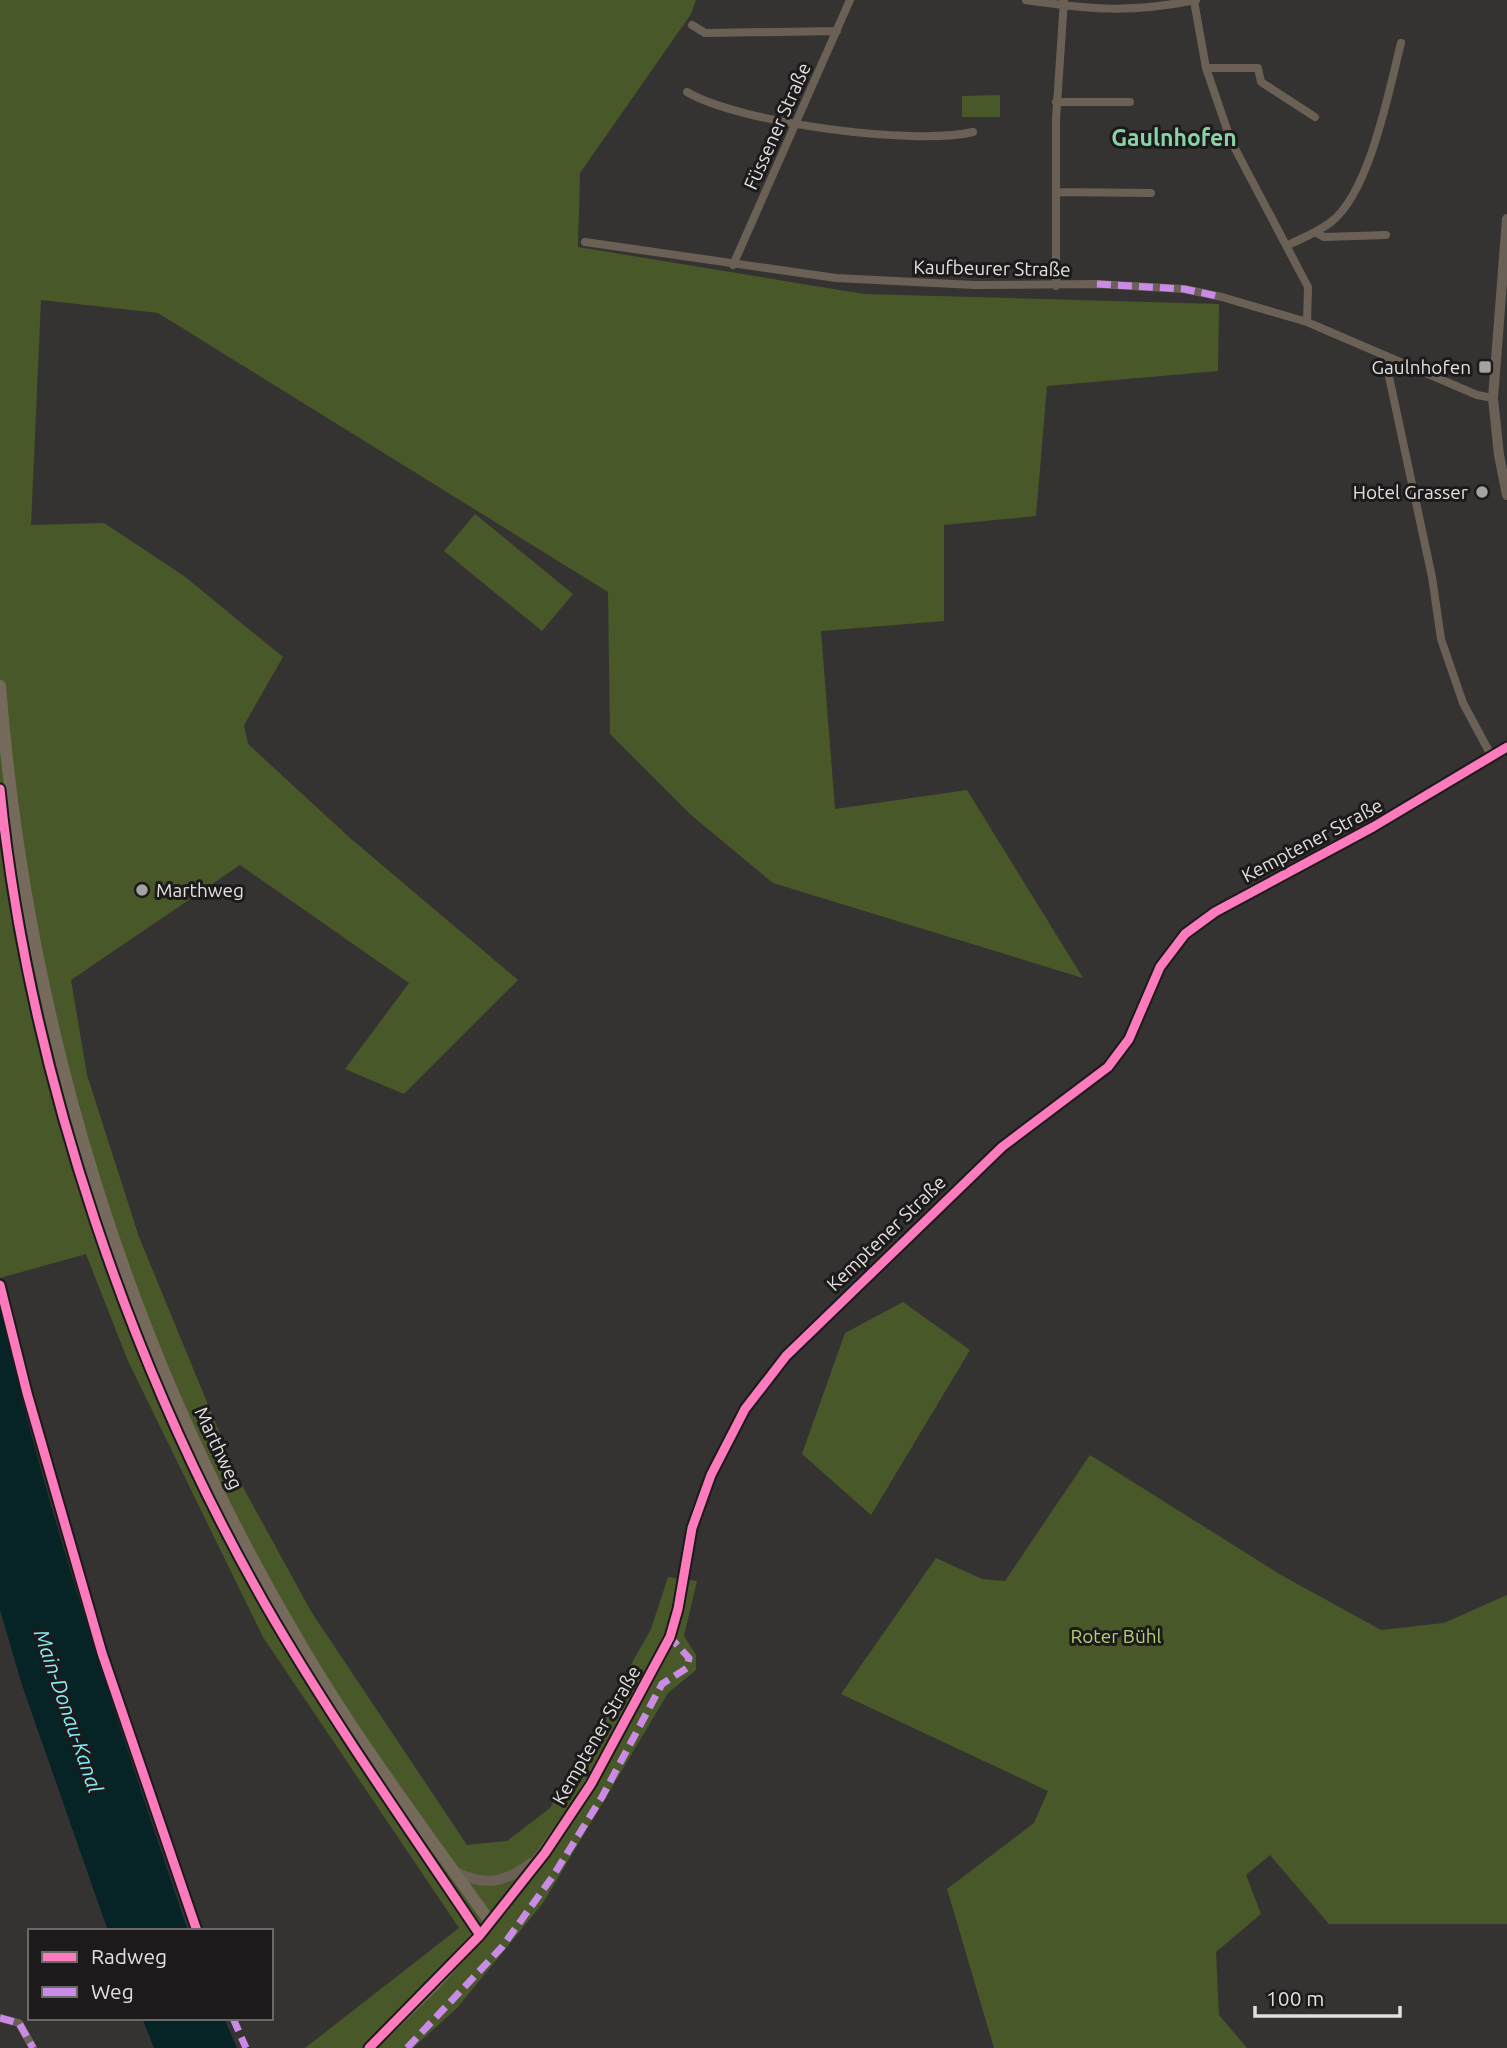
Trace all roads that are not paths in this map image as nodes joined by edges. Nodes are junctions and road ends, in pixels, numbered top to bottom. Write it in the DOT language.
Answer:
graph roads {
  1 [pos="850,0"];
  2 [pos="1026,0"];
  3 [pos="1195,0"];
  4 [pos="1181,2"];
  5 [pos="1064,3"];
  6 [pos="692,25"];
  7 [pos="837,31"];
  8 [pos="1401,43"];
  9 [pos="1206,68"];
  10 [pos="687,92"];
  11 [pos="1056,102"];
  12 [pos="1130,102"];
  13 [pos="1315,117"];
  14 [pos="794,125"];
  15 [pos="973,132"];
  16 [pos="1057,192"];
  17 [pos="1151,193"];
  18 [pos="1507,219"];
  19 [pos="1315,232"];
  20 [pos="1386,235"];
  21 [pos="585,242"];
  22 [pos="1289,245"];
  23 [pos="733,265"];
  24 [pos="1056,286"];
  25 [pos="1307,322"];
  26 [pos="1388,358"];
  27 [pos="1493,398"];
  28 [pos="1507,495"];
  29 [pos="0,686"];
  30 [pos="1507,747"];
  31 [pos="1492,757"];
  32 [pos="545,1853"];
  33 [pos="454,1871"];
  34 [pos="491,1922"];
  35 [pos="0,2018"];
  36 [pos="33,2048"];
  37 [pos="369,2048"];
  1 -- 7 [label="street, Füssener Straße"];
  2 -- 5 [label="street"];
  3 -- 4 [label="street"];
  3 -- 9 [label="street"];
  4 -- 5 [label="street"];
  5 -- 11 [label="street"];
  6 -- 7 [label="street"];
  7 -- 14 [label="street, Füssener Straße"];
  8 -- 19 [label="street"];
  9 -- 13 [label="street"];
  9 -- 22 [label="street"];
  10 -- 14 [label="street"];
  11 -- 12 [label="street"];
  11 -- 16 [label="street"];
  14 -- 15 [label="street"];
  14 -- 23 [label="street, Füssener Straße"];
  16 -- 17 [label="street"];
  16 -- 24 [label="street"];
  18 -- 27 [label="street"];
  19 -- 20 [label="street"];
  19 -- 22 [label="street"];
  21 -- 23 [label="street, Kaufbeurer Straße"];
  22 -- 25 [label="street"];
  23 -- 24 [label="street, Kaufbeurer Straße"];
  24 -- 25 [label="street, Kaufbeurer Straße"];
  25 -- 26 [label="street, Kaufbeurer Straße"];
  26 -- 27 [label="street, Kaufbeurer Straße"];
  26 -- 31 [label="street"];
  27 -- 28 [label="street"];
  29 -- 33 [label="main road, Marthweg"];
  30 -- 31 [label="street, Kemptener Straße"];
  31 -- 32 [label="street, Kemptener Straße"];
  32 -- 33 [label="street"];
  32 -- 34 [label="street, Kemptener Straße"];
  33 -- 34 [label="main road, Marthweg"];
  34 -- 37 [label="main road"];
  35 -- 36 [label="street"];
}
